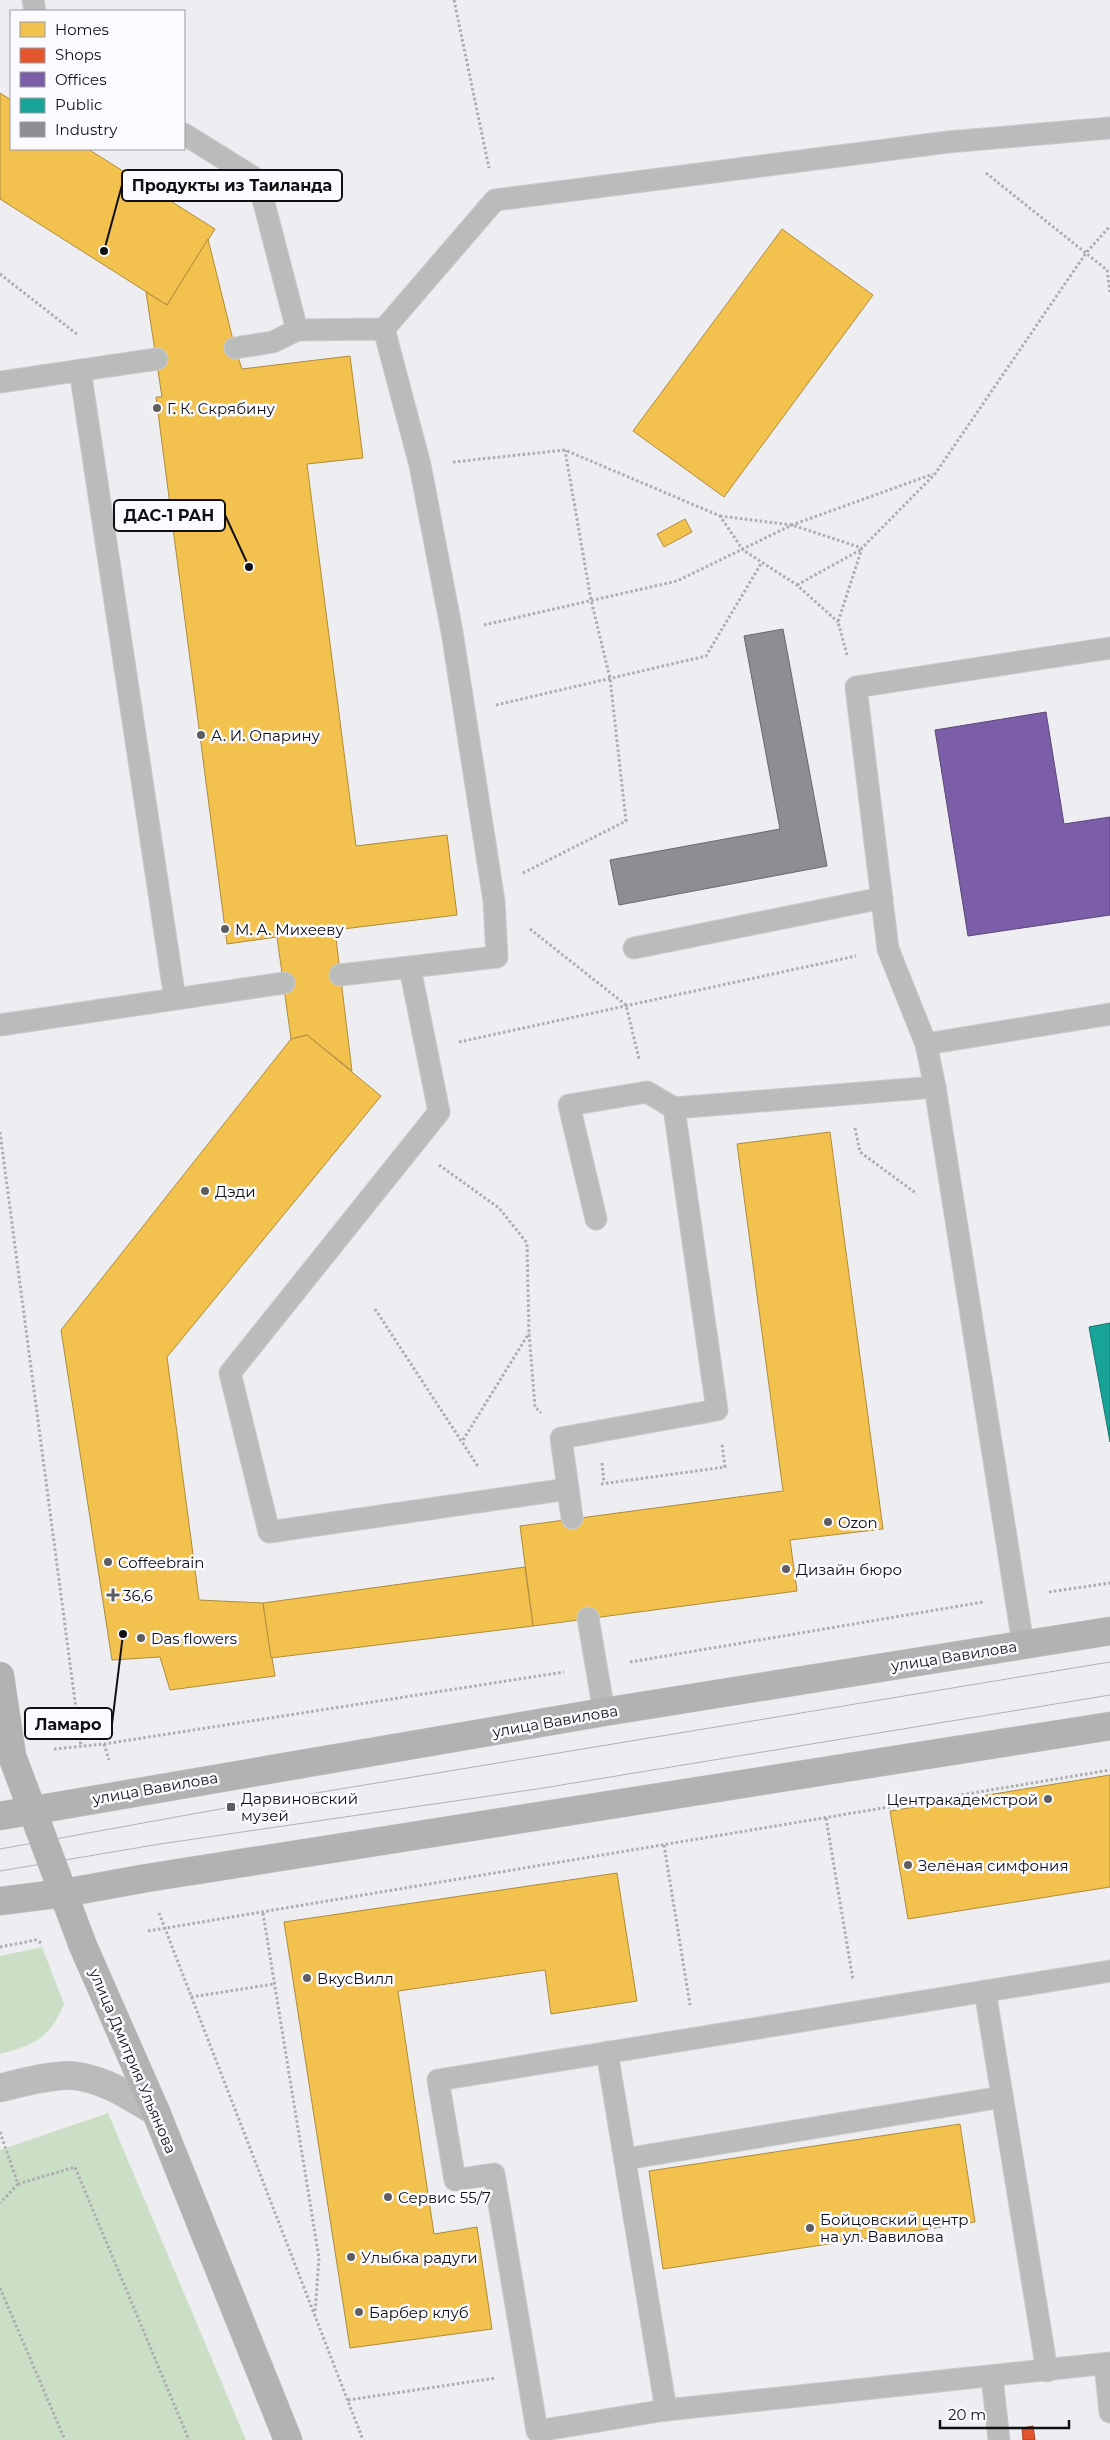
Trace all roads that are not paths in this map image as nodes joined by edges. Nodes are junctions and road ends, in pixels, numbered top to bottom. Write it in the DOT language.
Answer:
graph roads {
  1 [pos="1110,128"];
  2 [pos="185,135"];
  3 [pos="384,329"];
  4 [pos="297,330"];
  5 [pos="235,348"];
  6 [pos="157,359"];
  7 [pos="80,370"];
  8 [pos="0,382"];
  9 [pos="1110,648"];
  10 [pos="882,898"];
  11 [pos="634,948"];
  12 [pos="410,968"];
  13 [pos="340,974"];
  14 [pos="284,983"];
  15 [pos="175,999"];
  16 [pos="1110,1014"];
  17 [pos="0,1025"];
  18 [pos="926,1044"];
  19 [pos="935,1087"];
  20 [pos="674,1108"];
  21 [pos="596,1219"];
  22 [pos="568,1489"];
  23 [pos="572,1518"];
  24 [pos="588,1618"];
  25 [pos="1110,1631"];
  26 [pos="1023,1644"];
  27 [pos="0,1676"];
  28 [pos="604,1712"];
  29 [pos="1110,1726"];
  30 [pos="32,1810"];
  31 [pos="0,1816"];
  32 [pos="64,1893"];
  33 [pos="0,1901"];
  34 [pos="1110,1971"];
  35 [pos="985,1991"];
  36 [pos="607,2052"];
  37 [pos="0,2088"];
  38 [pos="1002,2097"];
  39 [pos="156,2112"];
  40 [pos="625,2159"];
  41 [pos="1107,2364"];
  42 [pos="1047,2371"];
  43 [pos="992,2377"];
  44 [pos="666,2410"];
  45 [pos="1110,2412"];
  46 [pos="288,2440"];
  47 [pos="999,2440"];
  1 -- 3 [label="lane"];
  2 -- 4 [label="lane"];
  3 -- 4 [label="lane"];
  3 -- 12 [label="lane"];
  4 -- 5 [label="lane"];
  6 -- 7 [label="lane"];
  7 -- 8 [label="lane"];
  7 -- 15 [label="lane"];
  9 -- 10 [label="lane"];
  10 -- 11 [label="lane"];
  10 -- 18 [label="lane"];
  12 -- 13 [label="lane"];
  12 -- 22 [label="lane"];
  14 -- 15 [label="lane"];
  15 -- 17 [label="lane"];
  16 -- 18 [label="lane"];
  18 -- 19 [label="lane"];
  19 -- 20 [label="lane"];
  19 -- 26 [label="lane"];
  20 -- 21 [label="lane"];
  20 -- 22 [label="lane"];
  22 -- 23 [label="lane"];
  24 -- 28 [label="lane"];
  25 -- 26 [label="main road, улица Вавилова"];
  26 -- 28 [label="main road, улица Вавилова"];
  27 -- 30 [label="main road, улица Дмитрия Ульянова"];
  28 -- 30 [label="main road, улица Вавилова"];
  29 -- 32 [label="main road"];
  30 -- 31 [label="main road, улица Вавилова"];
  30 -- 32 [label="main road, улица Дмитрия Ульянова"];
  32 -- 33 [label="main road"];
  32 -- 39 [label="main road, улица Дмитрия Ульянова"];
  34 -- 35 [label="lane"];
  35 -- 36 [label="lane"];
  35 -- 38 [label="lane"];
  36 -- 40 [label="lane"];
  36 -- 44 [label="lane"];
  37 -- 39 [label="street"];
  38 -- 40 [label="lane"];
  38 -- 42 [label="lane"];
  39 -- 46 [label="main road, улица Дмитрия Ульянова"];
  40 -- 44 [label="lane"];
  41 -- 42 [label="lane"];
  41 -- 45 [label="lane"];
  42 -- 43 [label="lane"];
  43 -- 44 [label="lane"];
  43 -- 47 [label="lane"];
}
